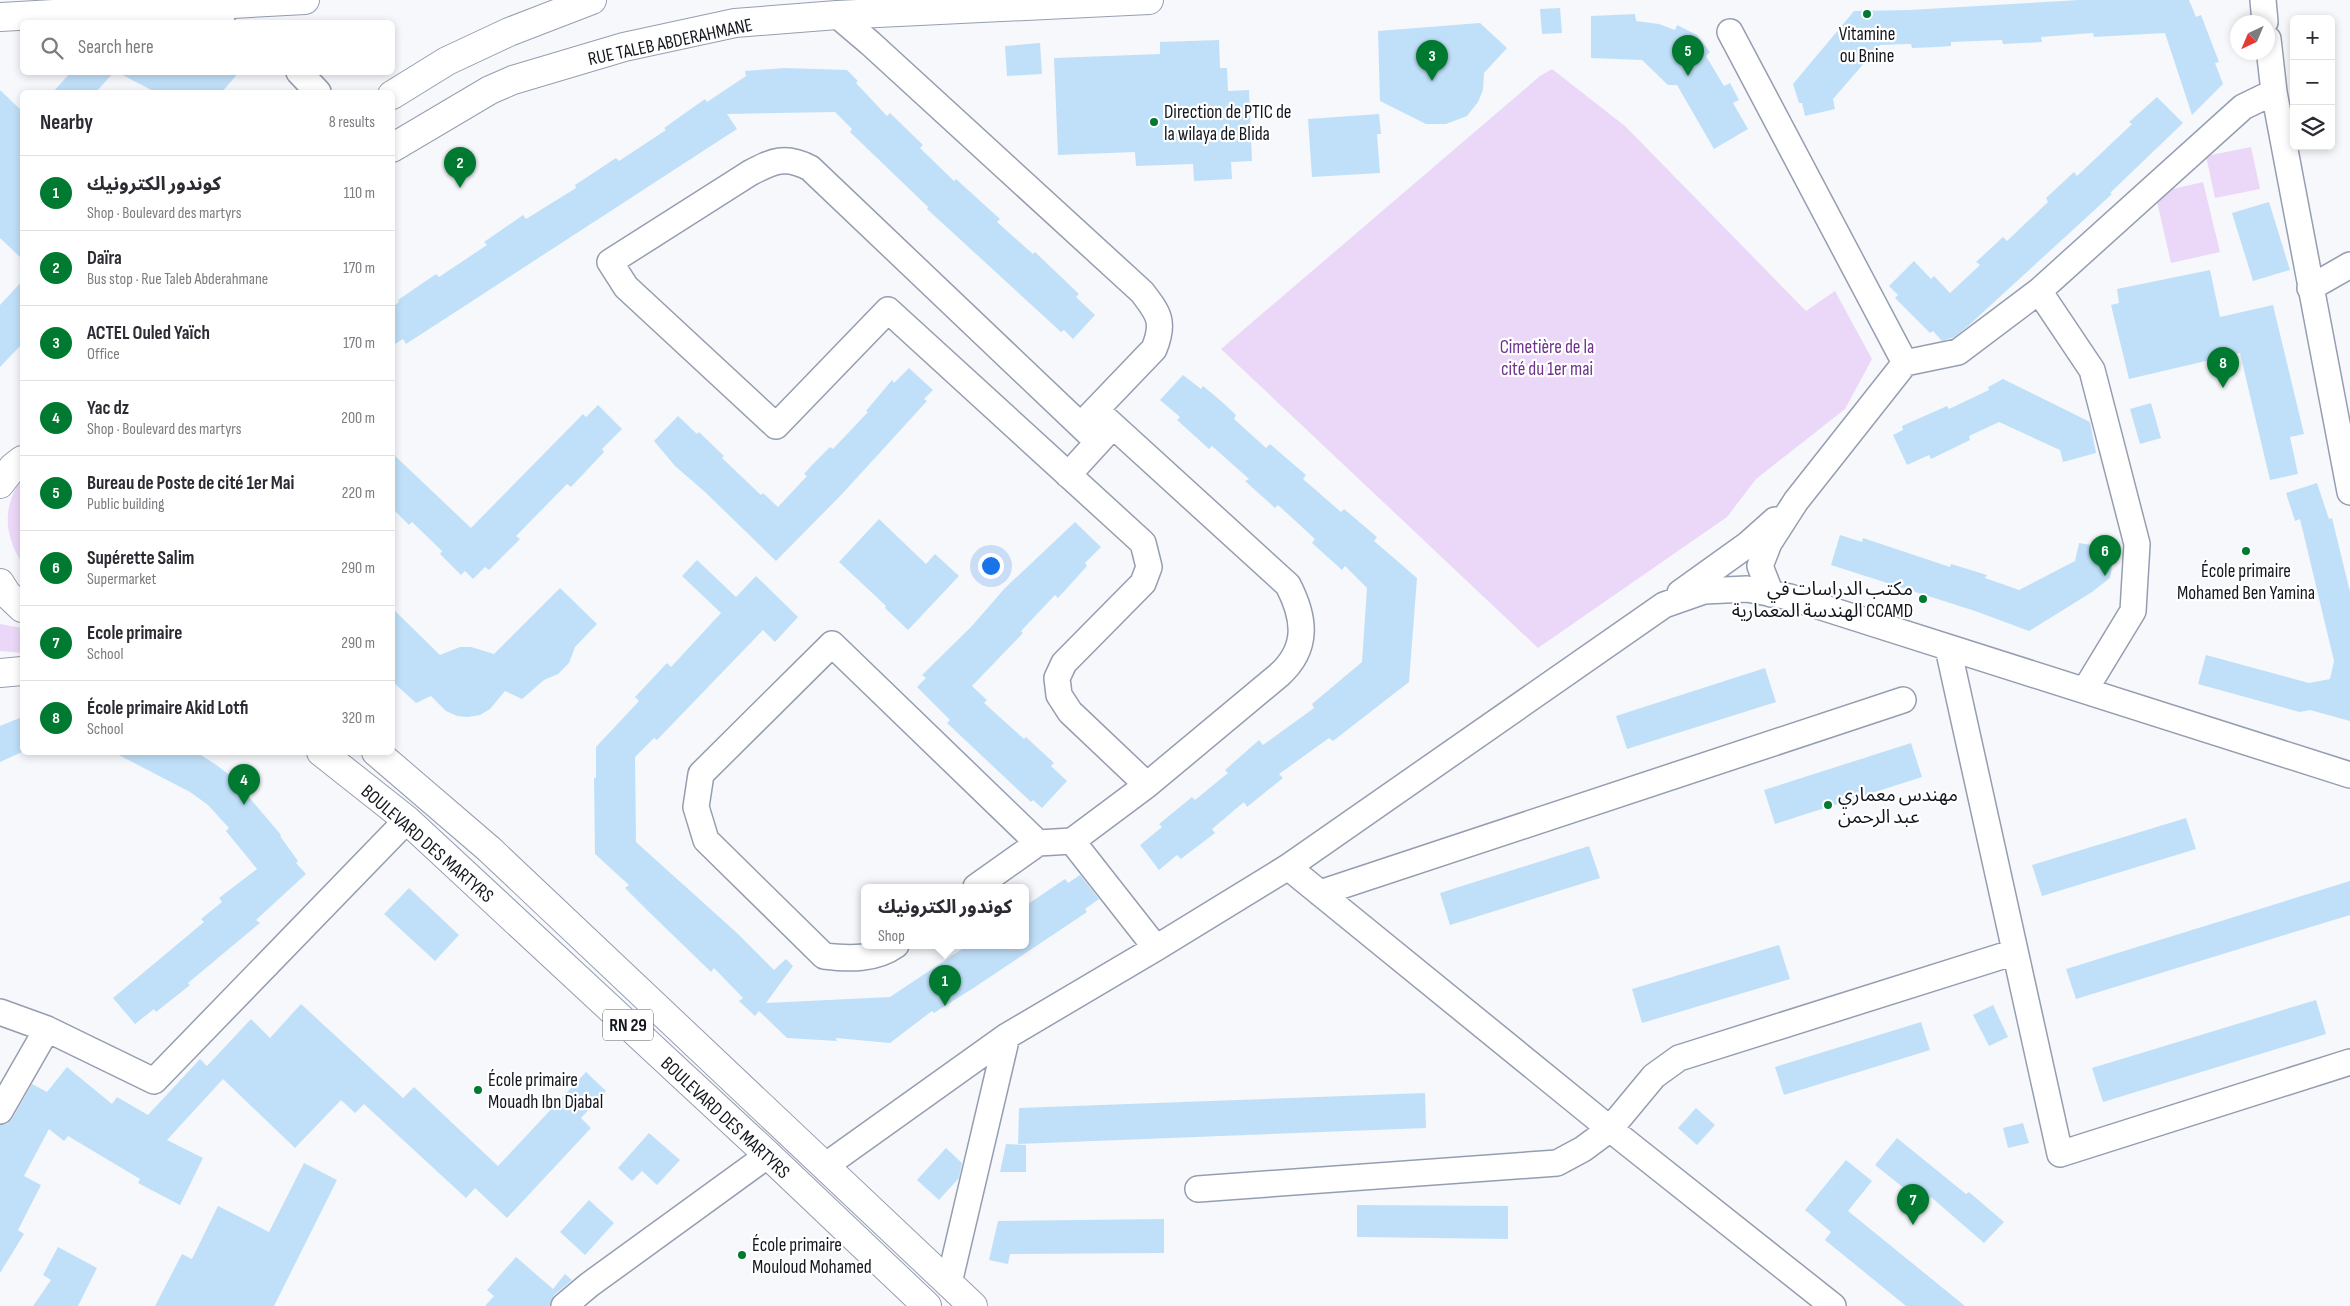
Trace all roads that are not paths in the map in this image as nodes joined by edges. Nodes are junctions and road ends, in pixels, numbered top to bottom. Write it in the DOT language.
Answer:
graph roads {
  1 [pos="305,0"];
  2 [pos="592,0"];
  3 [pos="1149,0"];
  4 [pos="2262,0"];
  5 [pos="184,7"];
  6 [pos="837,15"];
  7 [pos="2264,15"];
  8 [pos="0,17"];
  9 [pos="217,20"];
  10 [pos="1730,32"];
  11 [pos="2270,60"];
  12 [pos="302,75"];
  13 [pos="316,90"];
  14 [pos="2274,92"];
  15 [pos="395,93"];
  16 [pos="395,146"];
  17 [pos="2350,265"];
  18 [pos="2310,288"];
  19 [pos="2039,291"];
  20 [pos="1905,363"];
  21 [pos="1097,426"];
  22 [pos="2346,452"];
  23 [pos="20,462"];
  24 [pos="1068,475"];
  25 [pos="0,484"];
  26 [pos="2350,492"];
  27 [pos="1796,501"];
  28 [pos="0,583"];
  29 [pos="1771,594"];
  30 [pos="1664,605"];
  31 [pos="20,606"];
  32 [pos="20,614"];
  33 [pos="0,618"];
  34 [pos="1948,648"];
  35 [pos="20,671"];
  36 [pos="0,673"];
  37 [pos="2085,690"];
  38 [pos="1903,700"];
  39 [pos="325,755"];
  40 [pos="380,755"];
  41 [pos="2350,775"];
  42 [pos="1147,785"];
  43 [pos="407,820"];
  44 [pos="1072,841"];
  45 [pos="1038,843"];
  46 [pos="1288,867"];
  47 [pos="980,884"];
  48 [pos="1320,893"];
  49 [pos="1156,948"];
  50 [pos="890,949"];
  51 [pos="2015,952"];
  52 [pos="0,1012"];
  53 [pos="47,1029"];
  54 [pos="1007,1036"];
  55 [pos="2350,1062"];
  56 [pos="0,1111"];
  57 [pos="1610,1129"];
  58 [pos="768,1155"];
  59 [pos="825,1166"];
  60 [pos="1198,1189"];
  61 [pos="949,1283"];
  62 [pos="564,1306"];
  63 [pos="926,1306"];
  64 [pos="973,1306"];
  65 [pos="1832,1306"];
  1 -- 5 [label="main road"];
  2 -- 15 [label="main road"];
  3 -- 6 [label="main road, RUE TALEB ABDERAHMANE"];
  4 -- 7 [label="street"];
  5 -- 8 [label="main road"];
  5 -- 9 [label="street"];
  6 -- 16 [label="main road, RUE TALEB ABDERAHMANE"];
  6 -- 21 [label="street"];
  10 -- 20 [label="street"];
  11 -- 14 [label="street"];
  12 -- 13 [label="street"];
  14 -- 18 [label="street"];
  14 -- 19 [label="street"];
  17 -- 18 [label="street"];
  18 -- 22 [label="street"];
  19 -- 20 [label="street"];
  19 -- 37 [label="street"];
  20 -- 27 [label="street"];
  21 -- 24 [label="street"];
  21 -- 24 [label="street"];
  21 -- 42 [label="street"];
  22 -- 26 [label="street"];
  23 -- 25 [label="main road"];
  24 -- 42 [label="street"];
  27 -- 29 [label="street"];
  27 -- 30 [label="street"];
  28 -- 31 [label="main road"];
  29 -- 30 [label="street"];
  29 -- 34 [label="street"];
  30 -- 46 [label="street"];
  32 -- 33 [label="main road"];
  34 -- 37 [label="street"];
  34 -- 51 [label="street"];
  35 -- 36 [label="main road"];
  37 -- 41 [label="street"];
  38 -- 48 [label="street"];
  39 -- 43 [label="main road, BOULEVARD DES MARTYRS / RN 29"];
  40 -- 59 [label="main road, BOULEVARD DES MARTYRS / RN 29"];
  42 -- 44 [label="street"];
  43 -- 53 [label="street"];
  43 -- 58 [label="main road, BOULEVARD DES MARTYRS / RN 29"];
  44 -- 45 [label="street"];
  44 -- 49 [label="street"];
  45 -- 47 [label="street"];
  45 -- 50 [label="street"];
  46 -- 48 [label="street"];
  46 -- 49 [label="street"];
  48 -- 57 [label="street"];
  49 -- 54 [label="street"];
  51 -- 55 [label="street"];
  51 -- 57 [label="street"];
  52 -- 53 [label="street"];
  53 -- 56 [label="street"];
  54 -- 59 [label="street"];
  54 -- 61 [label="street"];
  57 -- 60 [label="street"];
  57 -- 65 [label="street"];
  58 -- 62 [label="street"];
  58 -- 63 [label="main road, BOULEVARD DES MARTYRS / RN 29"];
  59 -- 61 [label="main road, BOULEVARD DES MARTYRS / RN 29"];
  61 -- 64 [label="main road, BOULEVARD DES MARTYRS / RN 29"];
}
